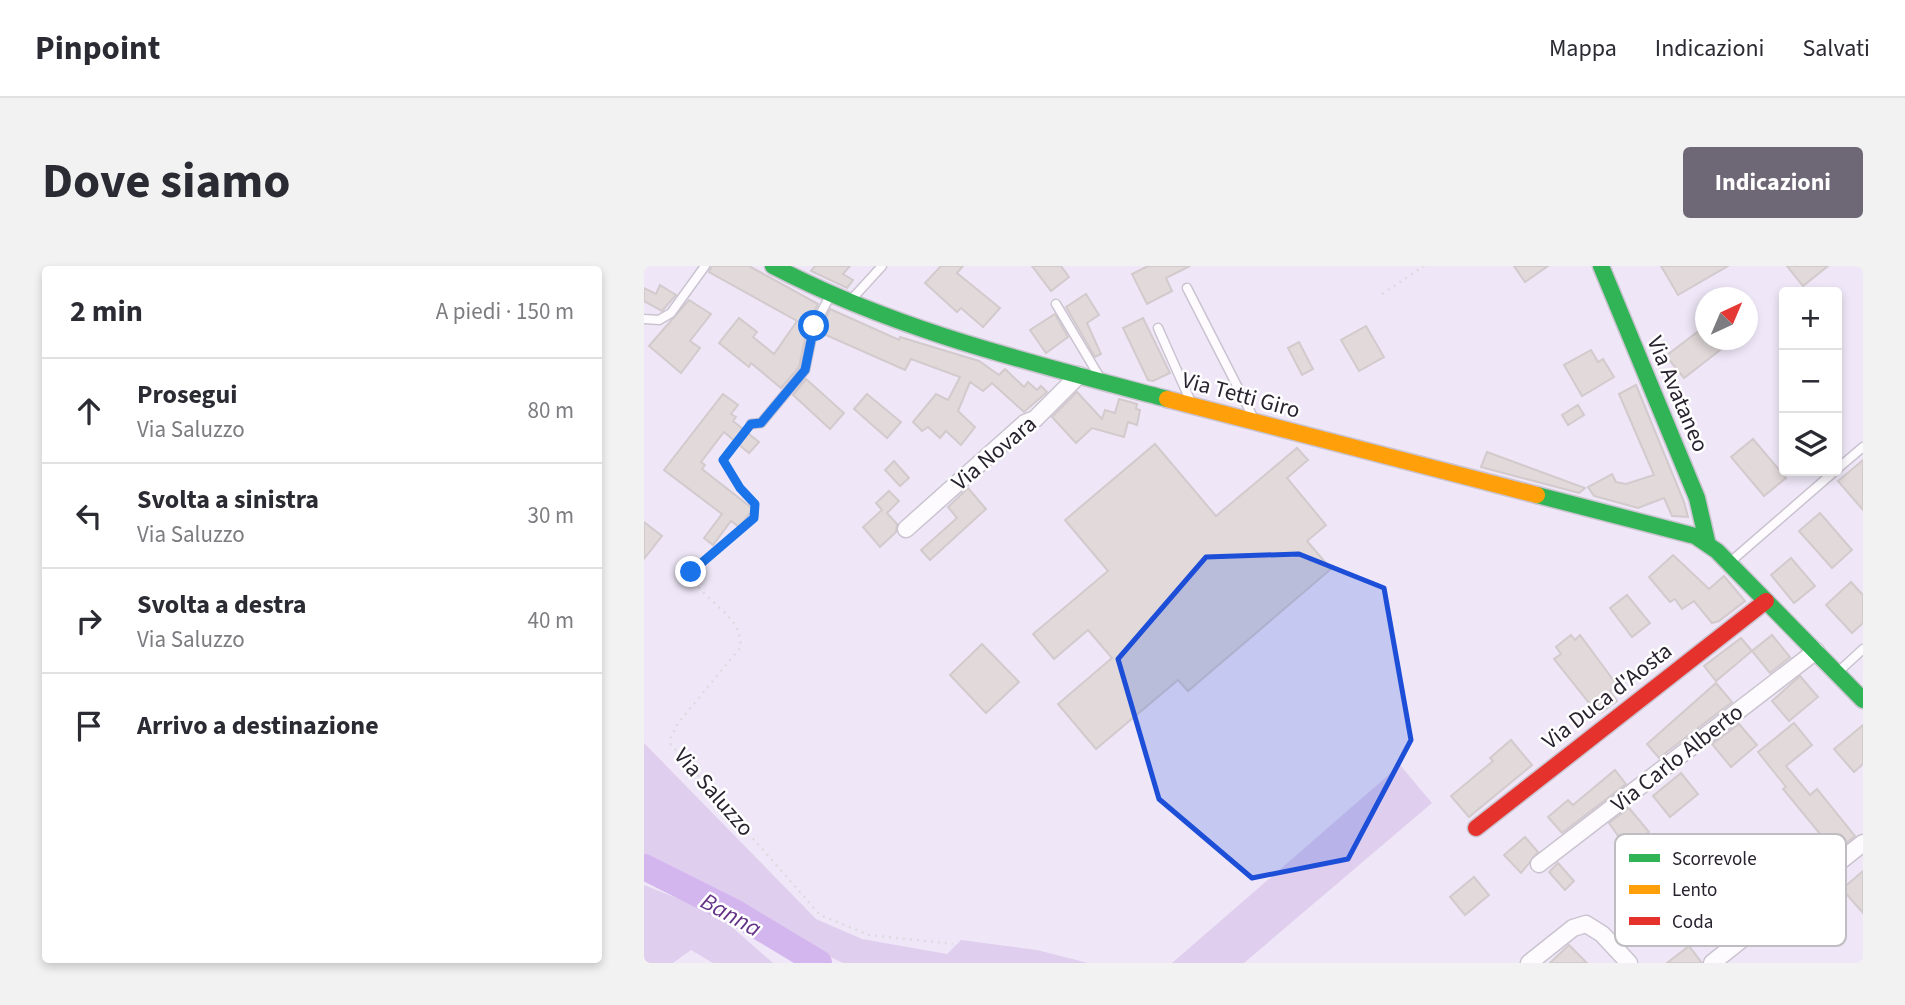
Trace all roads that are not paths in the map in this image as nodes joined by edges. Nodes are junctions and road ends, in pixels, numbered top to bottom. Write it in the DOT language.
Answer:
graph roads {
  1 [pos="705,266"];
  2 [pos="773,266"];
  3 [pos="882,266"];
  4 [pos="1601,266"];
  5 [pos="1187,288"];
  6 [pos="830,296"];
  7 [pos="848,304"];
  8 [pos="1056,304"];
  9 [pos="644,319"];
  10 [pos="1158,328"];
  11 [pos="1079,375"];
  12 [pos="1101,380"];
  13 [pos="1193,406"];
  14 [pos="1255,422"];
  15 [pos="751,424"];
  16 [pos="1863,446"];
  17 [pos="1842,465"];
  18 [pos="1829,476"];
  19 [pos="906,529"];
  20 [pos="1707,541"];
  21 [pos="1730,563"];
  22 [pos="1766,601"];
  23 [pos="1863,649"];
  24 [pos="1816,651"];
  25 [pos="1837,673"];
  26 [pos="1863,700"];
  27 [pos="1476,828"];
  28 [pos="1863,843"];
  29 [pos="1846,857"];
  30 [pos="1539,864"];
  31 [pos="1733,946"];
  32 [pos="1529,963"];
  33 [pos="1629,963"];
  34 [pos="1712,963"];
  1 -- 9 [label="lane"];
  2 -- 6 [label="street, Via Tetti Giro"];
  3 -- 7 [label="lane"];
  4 -- 20 [label="street, Via Avataneo"];
  5 -- 14 [label="lane"];
  6 -- 7 [label="street, Via Tetti Giro"];
  6 -- 15 [label="lane"];
  7 -- 11 [label="street, Via Tetti Giro"];
  8 -- 12 [label="lane"];
  10 -- 13 [label="lane"];
  11 -- 12 [label="street, Via Tetti Giro"];
  11 -- 19 [label="street, Via Novara"];
  12 -- 13 [label="street, Via Tetti Giro"];
  13 -- 14 [label="street, Via Tetti Giro"];
  14 -- 20 [label="street, Via Tetti Giro"];
  16 -- 17 [label="lane"];
  18 -- 21 [label="lane"];
  20 -- 21 [label="street"];
  21 -- 22 [label="street"];
  22 -- 24 [label="street"];
  22 -- 27 [label="street, Via Duca d'Aosta"];
  23 -- 25 [label="lane"];
  24 -- 25 [label="street"];
  24 -- 30 [label="street, Via Carlo Alberto"];
  25 -- 26 [label="street"];
  28 -- 29 [label="street"];
  31 -- 34 [label="street"];
  32 -- 33 [label="street"];
}
